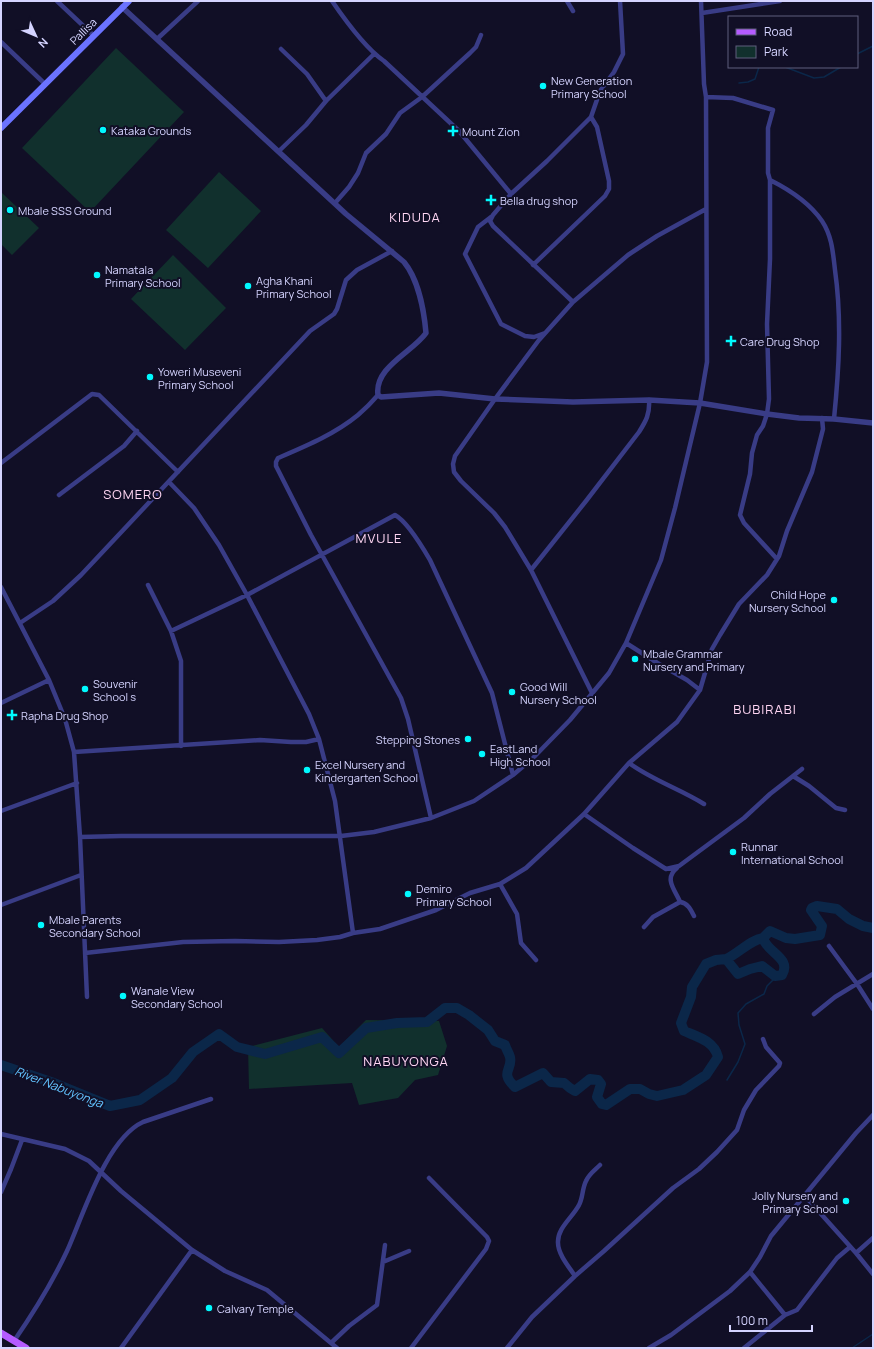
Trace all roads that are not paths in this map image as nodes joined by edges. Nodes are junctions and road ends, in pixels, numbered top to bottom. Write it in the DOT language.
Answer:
graph roads {
  1 [pos="57,1"];
  2 [pos="129,1"];
  3 [pos="198,1"];
  4 [pos="332,1"];
  5 [pos="566,1"];
  6 [pos="620,1"];
  7 [pos="701,1"];
  8 [pos="780,1"];
  9 [pos="122,7"];
  10 [pos="573,11"];
  11 [pos="702,13"];
  12 [pos="93,35"];
  13 [pos="481,35"];
  14 [pos="157,39"];
  15 [pos="1,42"];
  16 [pos="281,50"];
  17 [pos="374,54"];
  18 [pos="45,84"];
  19 [pos="422,97"];
  20 [pos="706,97"];
  21 [pos="326,101"];
  22 [pos="591,117"];
  23 [pos="1,128"];
  24 [pos="279,151"];
  25 [pos="770,180"];
  26 [pos="511,194"];
  27 [pos="335,204"];
  28 [pos="706,209"];
  29 [pos="493,215"];
  30 [pos="392,251"];
  31 [pos="533,265"];
  32 [pos="573,302"];
  33 [pos="545,333"];
  34 [pos="378,395"];
  35 [pos="495,399"];
  36 [pos="649,400"];
  37 [pos="700,403"];
  38 [pos="767,414"];
  39 [pos="822,418"];
  40 [pos="834,419"];
  41 [pos="873,423"];
  42 [pos="137,431"];
  43 [pos="1,464"];
  44 [pos="178,472"];
  45 [pos="168,482"];
  46 [pos="59,495"];
  47 [pos="322,554"];
  48 [pos="777,560"];
  49 [pos="531,570"];
  50 [pos="148,585"];
  51 [pos="1,587"];
  52 [pos="247,595"];
  53 [pos="20,623"];
  54 [pos="171,631"];
  55 [pos="626,643"];
  56 [pos="49,680"];
  57 [pos="700,690"];
  58 [pos="592,693"];
  59 [pos="1,704"];
  60 [pos="319,739"];
  61 [pos="181,746"];
  62 [pos="74,752"];
  63 [pos="629,763"];
  64 [pos="802,769"];
  65 [pos="513,775"];
  66 [pos="793,776"];
  67 [pos="76,783"];
  68 [pos="704,804"];
  69 [pos="845,810"];
  70 [pos="1,811"];
  71 [pos="584,814"];
  72 [pos="431,818"];
  73 [pos="341,836"];
  74 [pos="80,837"];
  75 [pos="679,866"];
  76 [pos="81,874"];
  77 [pos="500,884"];
  78 [pos="680,902"];
  79 [pos="1,905"];
  80 [pos="694,916"];
  81 [pos="644,927"];
  82 [pos="353,933"];
  83 [pos="829,946"];
  84 [pos="85,954"];
  85 [pos="536,960"];
  86 [pos="873,974"];
  87 [pos="857,984"];
  88 [pos="87,997"];
  89 [pos="873,1010"];
  90 [pos="814,1014"];
  91 [pos="763,1039"];
  92 [pos="211,1099"];
  93 [pos="873,1115"];
  94 [pos="1,1134"];
  95 [pos="22,1140"];
  96 [pos="600,1165"];
  97 [pos="101,1171"];
  98 [pos="429,1178"];
  99 [pos="1,1192"];
  100 [pos="804,1195"];
  101 [pos="873,1238"];
  102 [pos="385,1245"];
  103 [pos="850,1247"];
  104 [pos="192,1250"];
  105 [pos="409,1251"];
  106 [pos="856,1253"];
  107 [pos="383,1262"];
  108 [pos="750,1272"];
  109 [pos="873,1274"];
  110 [pos="575,1276"];
  111 [pos="785,1315"];
  112 [pos="1,1333"];
  113 [pos="14,1341"];
  114 [pos="330,1343"];
  115 [pos="26,1348"];
  116 [pos="121,1348"];
  117 [pos="338,1348"];
  118 [pos="411,1348"];
  119 [pos="507,1348"];
  120 [pos="649,1348"];
  121 [pos="744,1348"];
  1 -- 12 [label="street"];
  2 -- 9 [label="main road, Pallisa"];
  3 -- 14 [label="street"];
  4 -- 17 [label="street"];
  5 -- 10 [label="street"];
  6 -- 22 [label="street"];
  7 -- 11 [label="street"];
  8 -- 11 [label="street"];
  9 -- 12 [label="main road, Pallisa"];
  9 -- 14 [label="street"];
  11 -- 20 [label="street"];
  12 -- 18 [label="main road, Pallisa"];
  13 -- 19 [label="street"];
  14 -- 24 [label="street"];
  15 -- 18 [label="street"];
  16 -- 21 [label="street"];
  17 -- 19 [label="street"];
  17 -- 21 [label="street"];
  18 -- 23 [label="main road, Pallisa"];
  19 -- 26 [label="street"];
  19 -- 27 [label="street"];
  20 -- 25 [label="street"];
  20 -- 28 [label="street"];
  21 -- 24 [label="street"];
  22 -- 26 [label="street"];
  22 -- 31 [label="street"];
  24 -- 27 [label="street"];
  25 -- 38 [label="street"];
  25 -- 40 [label="street"];
  26 -- 29 [label="street"];
  27 -- 30 [label="street"];
  28 -- 32 [label="street"];
  28 -- 37 [label="street"];
  29 -- 31 [label="street"];
  29 -- 33 [label="street"];
  30 -- 34 [label="street"];
  30 -- 44 [label="street"];
  31 -- 32 [label="street"];
  32 -- 33 [label="street"];
  33 -- 35 [label="street"];
  34 -- 35 [label="street"];
  34 -- 47 [label="street"];
  35 -- 36 [label="street"];
  35 -- 49 [label="street"];
  36 -- 37 [label="street"];
  36 -- 49 [label="street"];
  37 -- 38 [label="street"];
  37 -- 55 [label="street"];
  38 -- 39 [label="street"];
  38 -- 48 [label="street"];
  39 -- 40 [label="street"];
  39 -- 48 [label="street"];
  40 -- 41 [label="street"];
  42 -- 43 [label="street"];
  42 -- 44 [label="street"];
  42 -- 46 [label="street"];
  44 -- 45 [label="street"];
  45 -- 52 [label="street"];
  45 -- 53 [label="street"];
  47 -- 52 [label="street"];
  47 -- 65 [label="street"];
  47 -- 72 [label="street"];
  48 -- 57 [label="street"];
  49 -- 58 [label="street"];
  50 -- 54 [label="street"];
  51 -- 53 [label="street"];
  52 -- 54 [label="street"];
  52 -- 60 [label="street"];
  53 -- 56 [label="street"];
  54 -- 61 [label="street"];
  55 -- 57 [label="street"];
  55 -- 58 [label="street"];
  56 -- 59 [label="street"];
  56 -- 62 [label="street"];
  57 -- 63 [label="street"];
  58 -- 65 [label="street"];
  60 -- 61 [label="street"];
  60 -- 73 [label="street"];
  61 -- 62 [label="street"];
  62 -- 67 [label="street"];
  63 -- 68 [label="street"];
  63 -- 71 [label="street"];
  64 -- 66 [label="street"];
  65 -- 72 [label="street"];
  66 -- 69 [label="street"];
  66 -- 75 [label="street"];
  67 -- 70 [label="street"];
  67 -- 74 [label="street"];
  71 -- 75 [label="street"];
  71 -- 77 [label="street"];
  72 -- 73 [label="street"];
  73 -- 74 [label="street"];
  73 -- 82 [label="street"];
  74 -- 76 [label="street"];
  75 -- 78 [label="street"];
  76 -- 79 [label="street"];
  76 -- 84 [label="street"];
  77 -- 82 [label="street"];
  77 -- 85 [label="street"];
  78 -- 80 [label="street"];
  78 -- 81 [label="street"];
  82 -- 84 [label="street"];
  83 -- 87 [label="street"];
  84 -- 88 [label="street"];
  86 -- 87 [label="street"];
  87 -- 89 [label="street"];
  87 -- 90 [label="street"];
  91 -- 110 [label="street"];
  92 -- 97 [label="street"];
  93 -- 100 [label="street"];
  94 -- 95 [label="street"];
  95 -- 97 [label="street"];
  95 -- 99 [label="street"];
  96 -- 110 [label="street"];
  97 -- 104 [label="street"];
  97 -- 113 [label="street"];
  98 -- 118 [label="street"];
  100 -- 103 [label="street"];
  100 -- 108 [label="street"];
  101 -- 106 [label="street"];
  102 -- 107 [label="street"];
  103 -- 106 [label="street"];
  103 -- 111 [label="street"];
  104 -- 114 [label="street"];
  104 -- 116 [label="street"];
  105 -- 107 [label="street"];
  106 -- 109 [label="street"];
  107 -- 114 [label="street"];
  108 -- 111 [label="street"];
  108 -- 120 [label="street"];
  110 -- 119 [label="street"];
  111 -- 121 [label="street"];
  112 -- 113 [label="main road"];
  113 -- 115 [label="main road"];
  114 -- 117 [label="street"];
}
